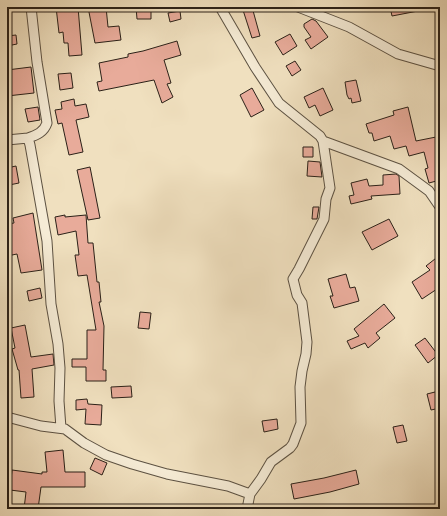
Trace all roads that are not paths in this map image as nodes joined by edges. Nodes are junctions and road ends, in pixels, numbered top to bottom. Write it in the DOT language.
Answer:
graph roads {
  1 [pos="31,7"];
  2 [pos="220,7"];
  3 [pos="298,7"];
  4 [pos="440,66"];
  5 [pos="28,138"];
  6 [pos="7,140"];
  7 [pos="324,142"];
  8 [pos="440,207"];
  9 [pos="7,417"];
  10 [pos="61,428"];
  11 [pos="250,494"];
  12 [pos="246,509"];
  1 -- 5 [label="street"];
  2 -- 7 [label="street"];
  3 -- 4 [label="street"];
  5 -- 6 [label="street"];
  5 -- 10 [label="street"];
  7 -- 8 [label="street"];
  7 -- 11 [label="street"];
  9 -- 10 [label="street"];
  10 -- 11 [label="street"];
  11 -- 12 [label="street"];
}
